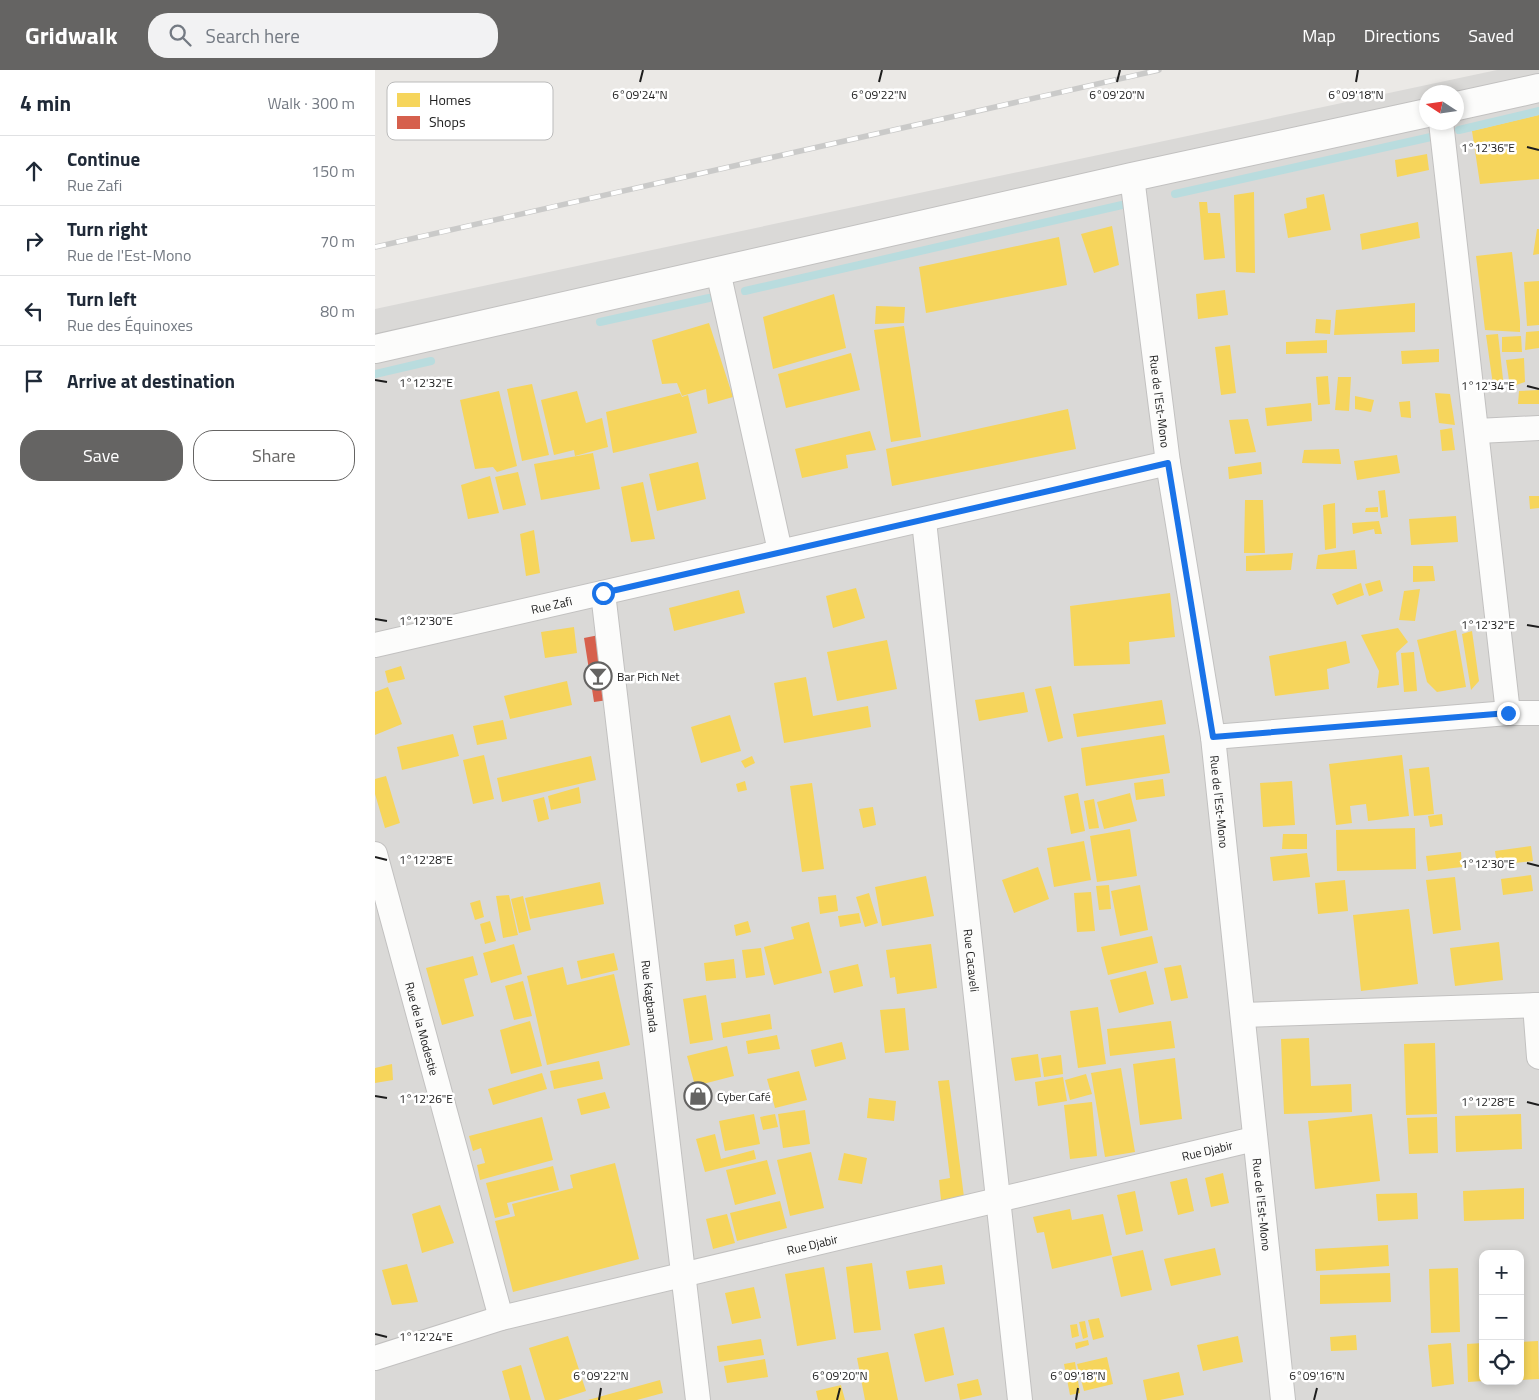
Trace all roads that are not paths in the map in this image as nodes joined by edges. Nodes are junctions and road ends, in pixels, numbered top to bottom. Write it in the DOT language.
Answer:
graph roads {
  1 [pos="1539,88"];
  2 [pos="1464,104"];
  3 [pos="1419,115"];
  4 [pos="1442,130"];
  5 [pos="1132,176"];
  6 [pos="718,271"];
  7 [pos="375,349"];
  8 [pos="1539,428"];
  9 [pos="1477,431"];
  10 [pos="1168,463"];
  11 [pos="924,521"];
  12 [pos="780,551"];
  13 [pos="603,593"];
  14 [pos="375,645"];
  15 [pos="1508,713"];
  16 [pos="1539,713"];
  17 [pos="1213,737"];
  18 [pos="375,854"];
  19 [pos="1537,1005"];
  20 [pos="1243,1014"];
  21 [pos="1539,1057"];
  22 [pos="1254,1139"];
  23 [pos="999,1198"];
  24 [pos="682,1276"];
  25 [pos="501,1318"];
  26 [pos="375,1358"];
  27 [pos="698,1400"];
  28 [pos="1020,1400"];
  29 [pos="1283,1400"];
  1 -- 2 [label="street"];
  3 -- 5 [label="street"];
  4 -- 9 [label="street"];
  5 -- 6 [label="street"];
  5 -- 10 [label="street, Rue de l'Est-Mono"];
  6 -- 7 [label="street"];
  6 -- 12 [label="street"];
  8 -- 9 [label="street"];
  9 -- 15 [label="street"];
  10 -- 11 [label="street, Rue Zafi"];
  10 -- 17 [label="street, Rue de l'Est-Mono"];
  11 -- 12 [label="street, Rue Zafi"];
  11 -- 23 [label="street, Rue Cacaveli"];
  12 -- 13 [label="street, Rue Zafi"];
  13 -- 14 [label="street, Rue Zafi"];
  13 -- 24 [label="street, Rue Kagbanda"];
  15 -- 16 [label="street"];
  15 -- 17 [label="street"];
  17 -- 20 [label="street, Rue de l'Est-Mono"];
  18 -- 25 [label="street, Rue de la Modestie"];
  19 -- 20 [label="street"];
  19 -- 21 [label="street"];
  20 -- 22 [label="street, Rue de l'Est-Mono"];
  22 -- 23 [label="street, Rue Djabir"];
  22 -- 29 [label="street, Rue de l'Est-Mono"];
  23 -- 24 [label="street, Rue Djabir"];
  23 -- 28 [label="street, Rue Cacaveli"];
  24 -- 25 [label="street, Rue Djabir"];
  24 -- 27 [label="street, Rue Kagbanda"];
  25 -- 26 [label="street, Rue Djabir"];
}
